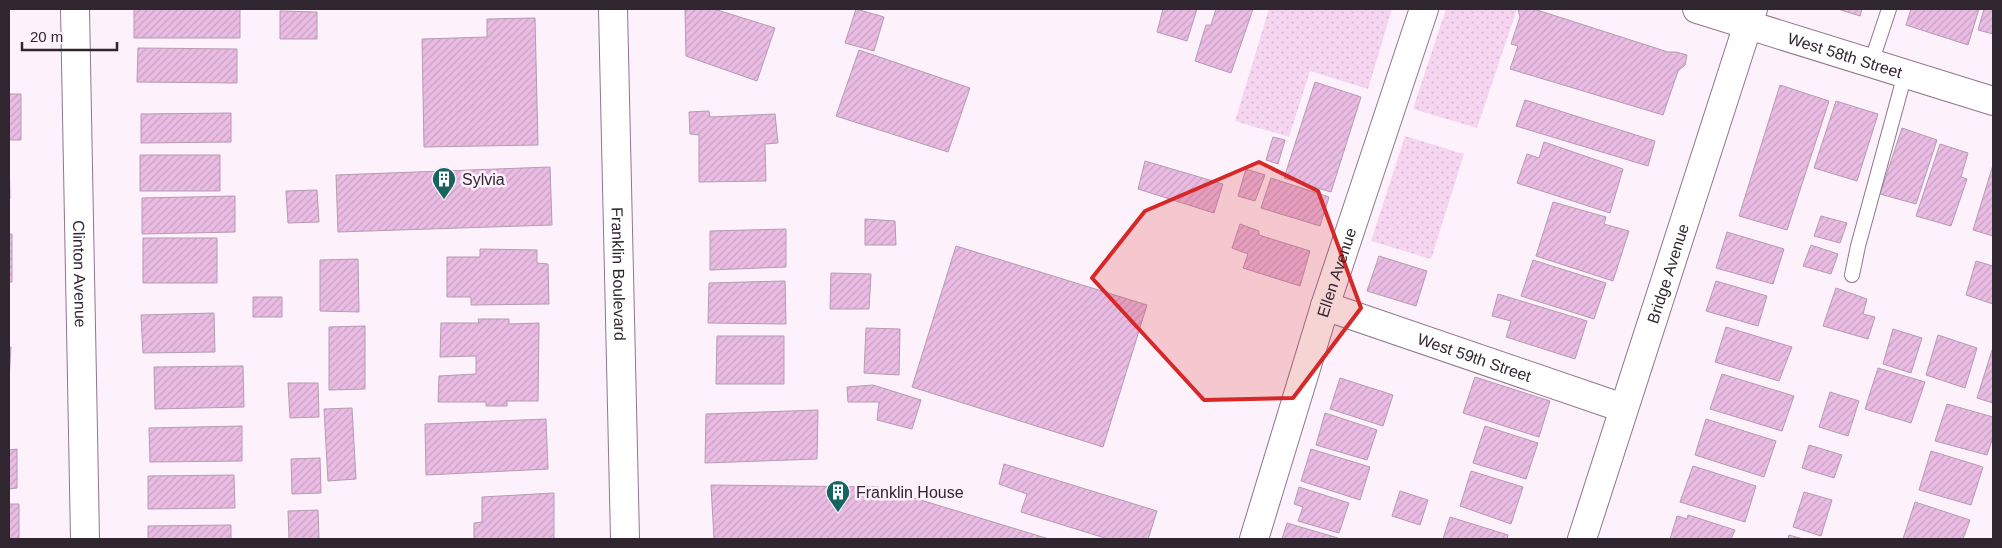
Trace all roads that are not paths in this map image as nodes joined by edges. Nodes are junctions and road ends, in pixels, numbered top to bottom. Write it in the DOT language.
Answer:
graph roads {
  1 [pos="75,9"];
  2 [pos="613,9"];
  3 [pos="1424,9"];
  4 [pos="1698,9"];
  5 [pos="1889,9"];
  6 [pos="1750,17"];
  7 [pos="1871,63"];
  8 [pos="1905,74"];
  9 [pos="1993,101"];
  10 [pos="1852,274"];
  11 [pos="1325,306"];
  12 [pos="1623,408"];
  13 [pos="85,539"];
  14 [pos="625,539"];
  15 [pos="1254,539"];
  16 [pos="1582,539"];
  1 -- 13 [label="street, Clinton Avenue"];
  2 -- 14 [label="street, Franklin Boulevard"];
  3 -- 11 [label="street, Ellen Avenue"];
  4 -- 6 [label="street, West 58th Street"];
  5 -- 7 [label="lane"];
  6 -- 7 [label="street, West 58th Street"];
  6 -- 12 [label="street, Bridge Avenue"];
  7 -- 8 [label="street, West 58th Street"];
  8 -- 9 [label="street, West 58th Street"];
  8 -- 10 [label="lane"];
  11 -- 12 [label="street, West 59th Street"];
  11 -- 15 [label="street, Ellen Avenue"];
  12 -- 16 [label="street, Bridge Avenue"];
}
